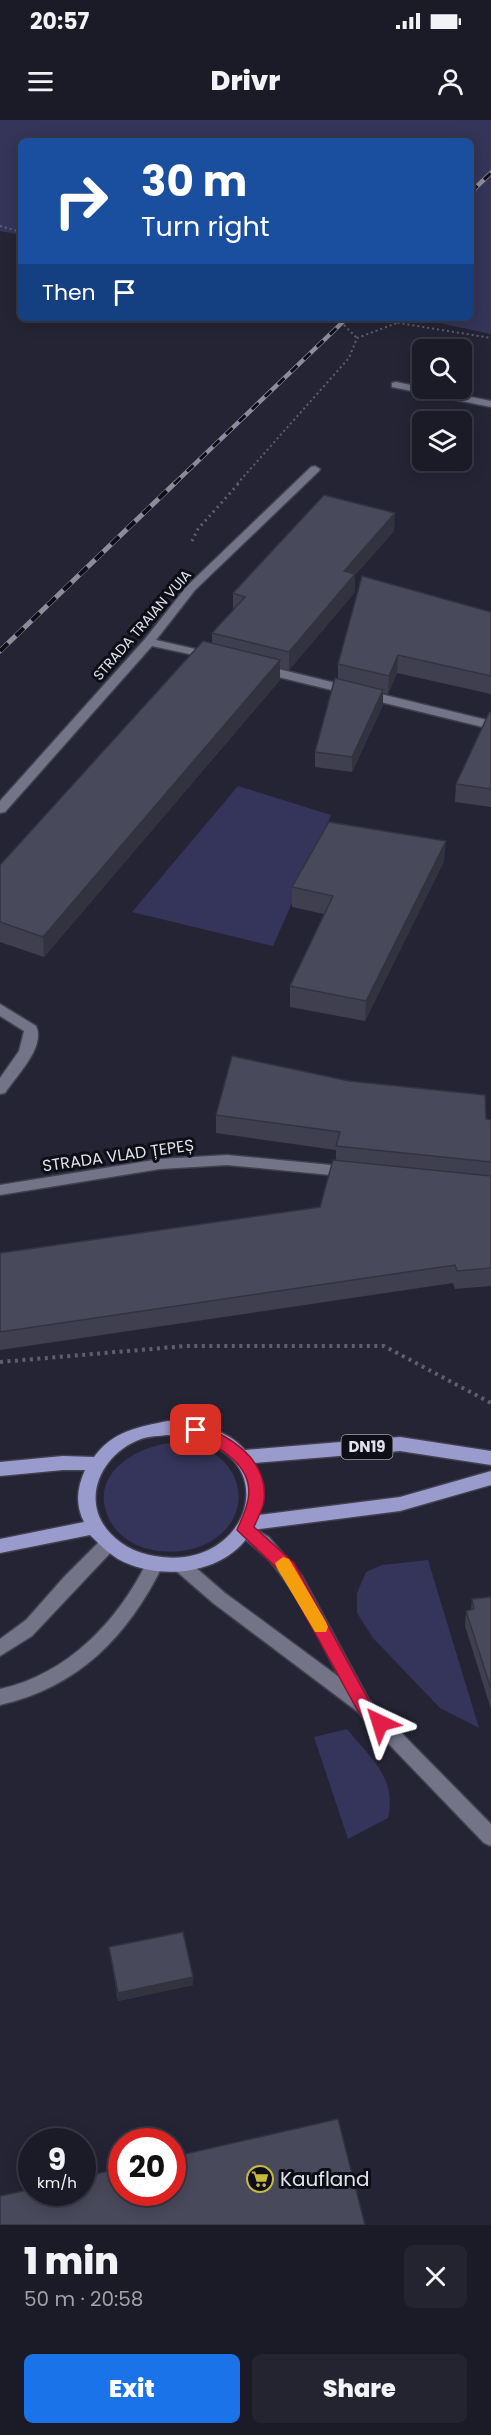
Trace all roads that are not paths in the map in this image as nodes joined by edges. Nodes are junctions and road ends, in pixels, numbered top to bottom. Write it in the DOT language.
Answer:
graph roads {
  1 [pos="396,385"];
  2 [pos="491,404"];
  3 [pos="315,469"];
  4 [pos="149,642"];
  5 [pos="229,661"];
  6 [pos="252,667"];
  7 [pos="491,725"];
  8 [pos="0,809"];
  9 [pos="0,1009"];
  10 [pos="0,1089"];
  11 [pos="362,1173"];
  12 [pos="0,1190"];
  13 [pos="242,1457"];
  14 [pos="491,1458"];
  15 [pos="96,1464"];
  16 [pos="0,1469"];
  17 [pos="491,1478"];
  18 [pos="93,1527"];
  19 [pos="246,1527"];
  20 [pos="108,1544"];
  21 [pos="0,1546"];
  22 [pos="154,1565"];
  23 [pos="181,1565"];
  24 [pos="0,1648"];
  25 [pos="0,1697"];
  26 [pos="364,1706"];
  27 [pos="491,1837"];
  1 -- 2 [label="street"];
  3 -- 4 [label="street, STRADA TRAIAN VUIA"];
  4 -- 5 [label="street"];
  4 -- 8 [label="street, STRADA TRAIAN VUIA"];
  6 -- 7 [label="street"];
  9 -- 10 [label="street"];
  11 -- 12 [label="street, STRADA VLAD ȚEPEȘ"];
  13 -- 14 [label="main road, DN19"];
  13 -- 15 [label="main road"];
  13 -- 19 [label="main road"];
  15 -- 16 [label="main road"];
  15 -- 18 [label="main road"];
  17 -- 19 [label="main road"];
  18 -- 20 [label="main road"];
  18 -- 21 [label="main road"];
  19 -- 23 [label="main road"];
  19 -- 26 [label="street"];
  20 -- 22 [label="main road"];
  20 -- 24 [label="street"];
  22 -- 23 [label="main road"];
  22 -- 25 [label="street"];
  23 -- 26 [label="street"];
  26 -- 27 [label="street"];
}
